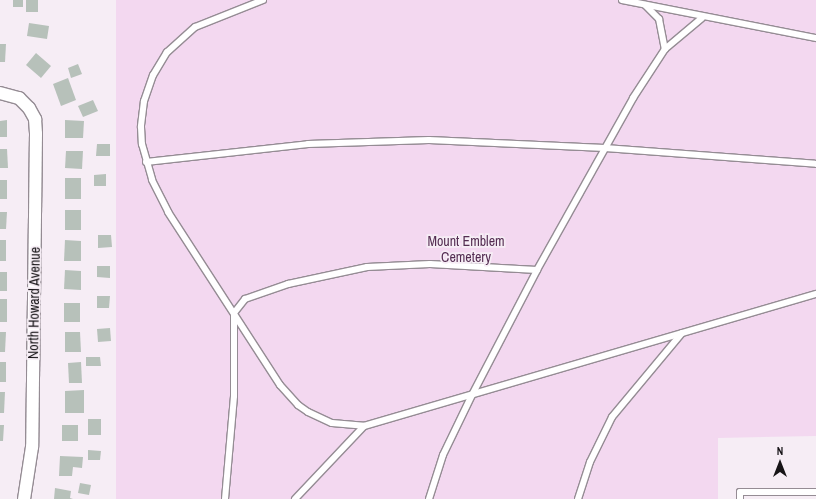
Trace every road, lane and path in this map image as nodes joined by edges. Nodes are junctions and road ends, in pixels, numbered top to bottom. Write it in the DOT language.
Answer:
graph roads {
  1 [pos="263,0"];
  2 [pos="622,0"];
  3 [pos="644,4"];
  4 [pos="702,18"];
  5 [pos="816,38"];
  6 [pos="665,49"];
  7 [pos="0,93"];
  8 [pos="605,148"];
  9 [pos="146,162"];
  10 [pos="816,164"];
  11 [pos="537,270"];
  12 [pos="816,294"];
  13 [pos="234,313"];
  14 [pos="683,332"];
  15 [pos="472,395"];
  16 [pos="364,426"];
  17 [pos="816,492"];
  18 [pos="24,499"];
  19 [pos="225,499"];
  20 [pos="295,499"];
  21 [pos="429,499"];
  22 [pos="578,499"];
  23 [pos="740,499"];
  1 -- 9 [label="lane"];
  2 -- 3 [label="lane"];
  3 -- 4 [label="lane"];
  3 -- 6 [label="lane"];
  4 -- 5 [label="lane"];
  4 -- 6 [label="lane"];
  6 -- 8 [label="lane"];
  7 -- 18 [label="street, North Howard Avenue"];
  8 -- 9 [label="lane"];
  8 -- 10 [label="lane"];
  8 -- 11 [label="lane"];
  9 -- 13 [label="lane"];
  11 -- 13 [label="lane"];
  11 -- 15 [label="lane"];
  12 -- 14 [label="lane"];
  13 -- 16 [label="lane"];
  13 -- 19 [label="lane"];
  14 -- 15 [label="lane"];
  14 -- 22 [label="lane"];
  15 -- 16 [label="lane"];
  15 -- 21 [label="lane"];
  16 -- 20 [label="lane"];
  17 -- 23 [label="lane"];
}
